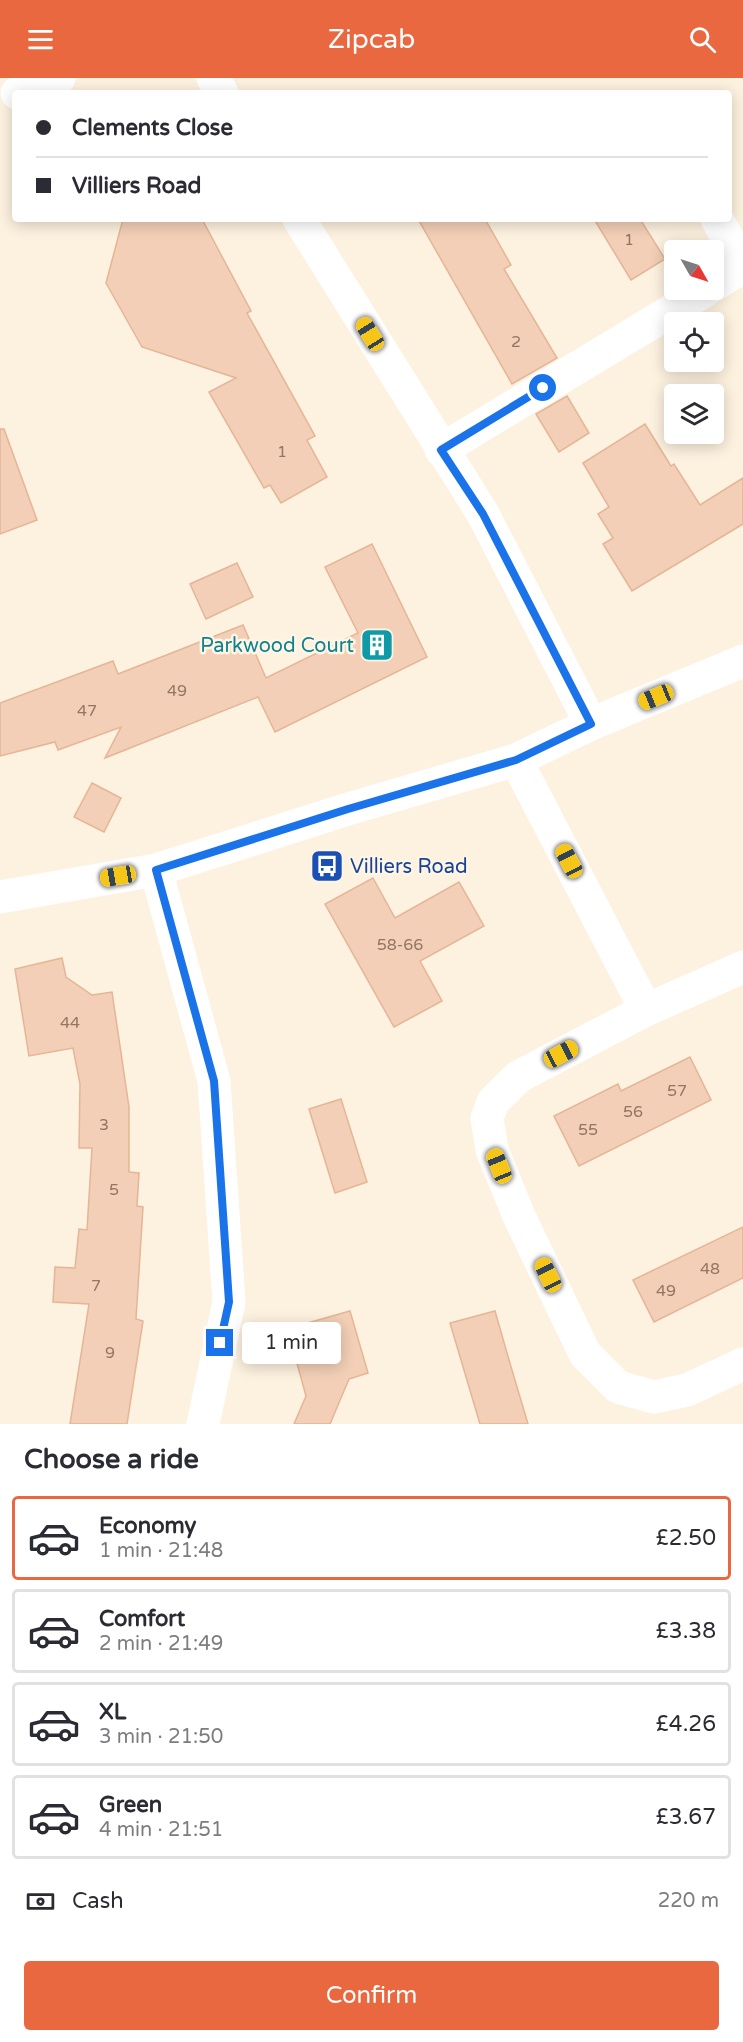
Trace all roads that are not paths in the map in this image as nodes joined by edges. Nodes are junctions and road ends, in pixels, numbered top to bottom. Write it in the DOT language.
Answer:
graph roads {
  1 [pos="59,78"];
  2 [pos="25,90"];
  3 [pos="301,222"];
  4 [pos="719,222"];
  5 [pos="724,279"];
  6 [pos="689,300"];
  7 [pos="441,450"];
  8 [pos="743,661"];
  9 [pos="591,724"];
  10 [pos="516,760"];
  11 [pos="156,870"];
  12 [pos="0,897"];
  13 [pos="743,967"];
  14 [pos="646,1010"];
  15 [pos="743,1364"];
  16 [pos="203,1424"];
  1 -- 2 [label="street"];
  3 -- 7 [label="street"];
  4 -- 5 [label="street"];
  6 -- 7 [label="street"];
  7 -- 9 [label="street"];
  8 -- 9 [label="street"];
  9 -- 10 [label="street"];
  10 -- 11 [label="street"];
  10 -- 14 [label="street"];
  11 -- 12 [label="street"];
  11 -- 16 [label="street"];
  13 -- 14 [label="street"];
  14 -- 15 [label="street"];
}
